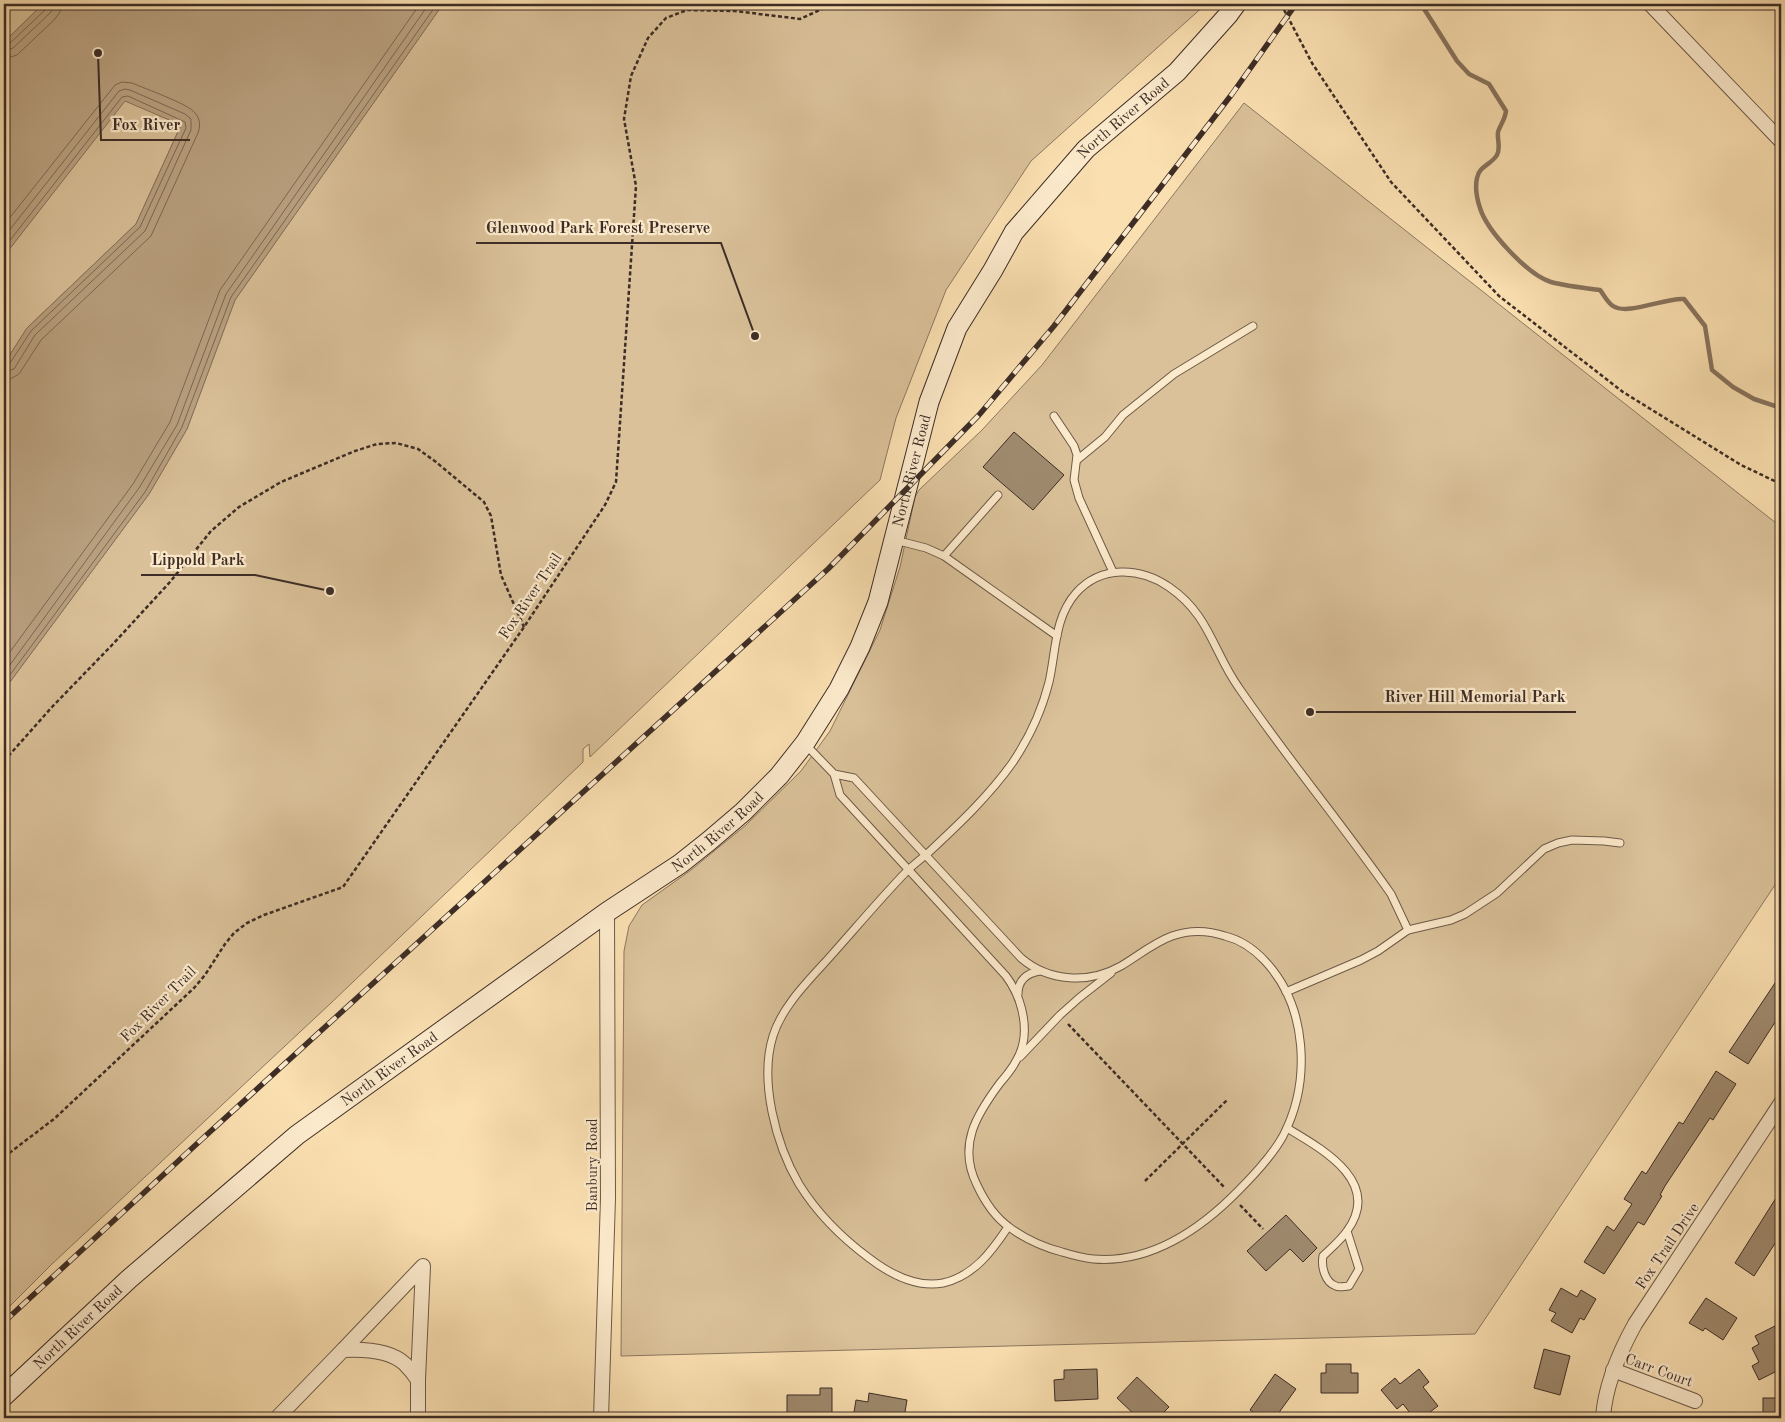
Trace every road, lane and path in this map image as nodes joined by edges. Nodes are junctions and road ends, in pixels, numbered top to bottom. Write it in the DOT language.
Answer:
graph roads {
  1 [pos="828,4"];
  2 [pos="1281,4"];
  3 [pos="1650,4"];
  4 [pos="1232,9"];
  5 [pos="1781,140"];
  6 [pos="1253,326"];
  7 [pos="1054,416"];
  8 [pos="1076,460"];
  9 [pos="1781,484"];
  10 [pos="998,495"];
  11 [pos="894,540"];
  12 [pos="944,556"];
  13 [pos="1113,572"];
  14 [pos="524,627"];
  15 [pos="1057,636"];
  16 [pos="805,744"];
  17 [pos="4,761"];
  18 [pos="834,774"];
  19 [pos="1620,843"];
  20 [pos="926,855"];
  21 [pos="908,870"];
  22 [pos="607,912"];
  23 [pos="1408,930"];
  24 [pos="1119,967"];
  25 [pos="1040,971"];
  26 [pos="1286,992"];
  27 [pos="1018,996"];
  28 [pos="1060,1015"];
  29 [pos="1016,1061"];
  30 [pos="1227,1100"];
  31 [pos="1781,1103"];
  32 [pos="1286,1128"];
  33 [pos="1183,1145"];
  34 [pos="4,1157"];
  35 [pos="1145,1181"];
  36 [pos="1233,1196"];
  37 [pos="1008,1227"];
  38 [pos="1263,1229"];
  39 [pos="1348,1230"];
  40 [pos="343,1350"];
  41 [pos="1613,1370"];
  42 [pos="418,1380"];
  43 [pos="4,1396"];
  44 [pos="1695,1400"];
  45 [pos="278,1418"];
  46 [pos="418,1418"];
  47 [pos="601,1418"];
  48 [pos="1603,1418"];
  1 -- 14 [label="path, Fox River Trail"];
  2 -- 9 [label="path"];
  3 -- 5 [label="street"];
  4 -- 11 [label="main road, North River Road"];
  6 -- 8 [label="lane"];
  7 -- 8 [label="lane"];
  8 -- 13 [label="lane"];
  10 -- 12 [label="lane"];
  11 -- 12 [label="lane"];
  11 -- 16 [label="main road, North River Road"];
  12 -- 15 [label="lane"];
  13 -- 15 [label="lane"];
  13 -- 23 [label="lane"];
  14 -- 17 [label="path"];
  14 -- 34 [label="path, Fox River Trail"];
  15 -- 20 [label="lane"];
  16 -- 18 [label="lane"];
  16 -- 22 [label="main road, North River Road"];
  18 -- 20 [label="lane"];
  18 -- 21 [label="lane"];
  19 -- 23 [label="lane"];
  20 -- 21 [label="lane"];
  20 -- 25 [label="lane"];
  21 -- 27 [label="lane"];
  21 -- 37 [label="lane"];
  22 -- 43 [label="main road, North River Road"];
  22 -- 47 [label="street, Banbury Road"];
  23 -- 26 [label="lane"];
  24 -- 25 [label="lane"];
  24 -- 26 [label="lane"];
  24 -- 28 [label="lane"];
  25 -- 27 [label="lane"];
  26 -- 32 [label="lane"];
  27 -- 29 [label="lane"];
  28 -- 29 [label="lane"];
  28 -- 33 [label="path"];
  29 -- 37 [label="lane"];
  30 -- 33 [label="path"];
  31 -- 41 [label="street, Fox Trail Drive"];
  32 -- 36 [label="lane"];
  32 -- 39 [label="lane"];
  33 -- 35 [label="path"];
  33 -- 36 [label="path"];
  36 -- 37 [label="lane"];
  36 -- 38 [label="path"];
  39 -- 39 [label="lane"];
  40 -- 42 [label="street"];
  40 -- 42 [label="street"];
  40 -- 45 [label="street"];
  41 -- 44 [label="street, Carr Court"];
  41 -- 48 [label="street, Fox Trail Drive"];
  42 -- 46 [label="street"];
}
